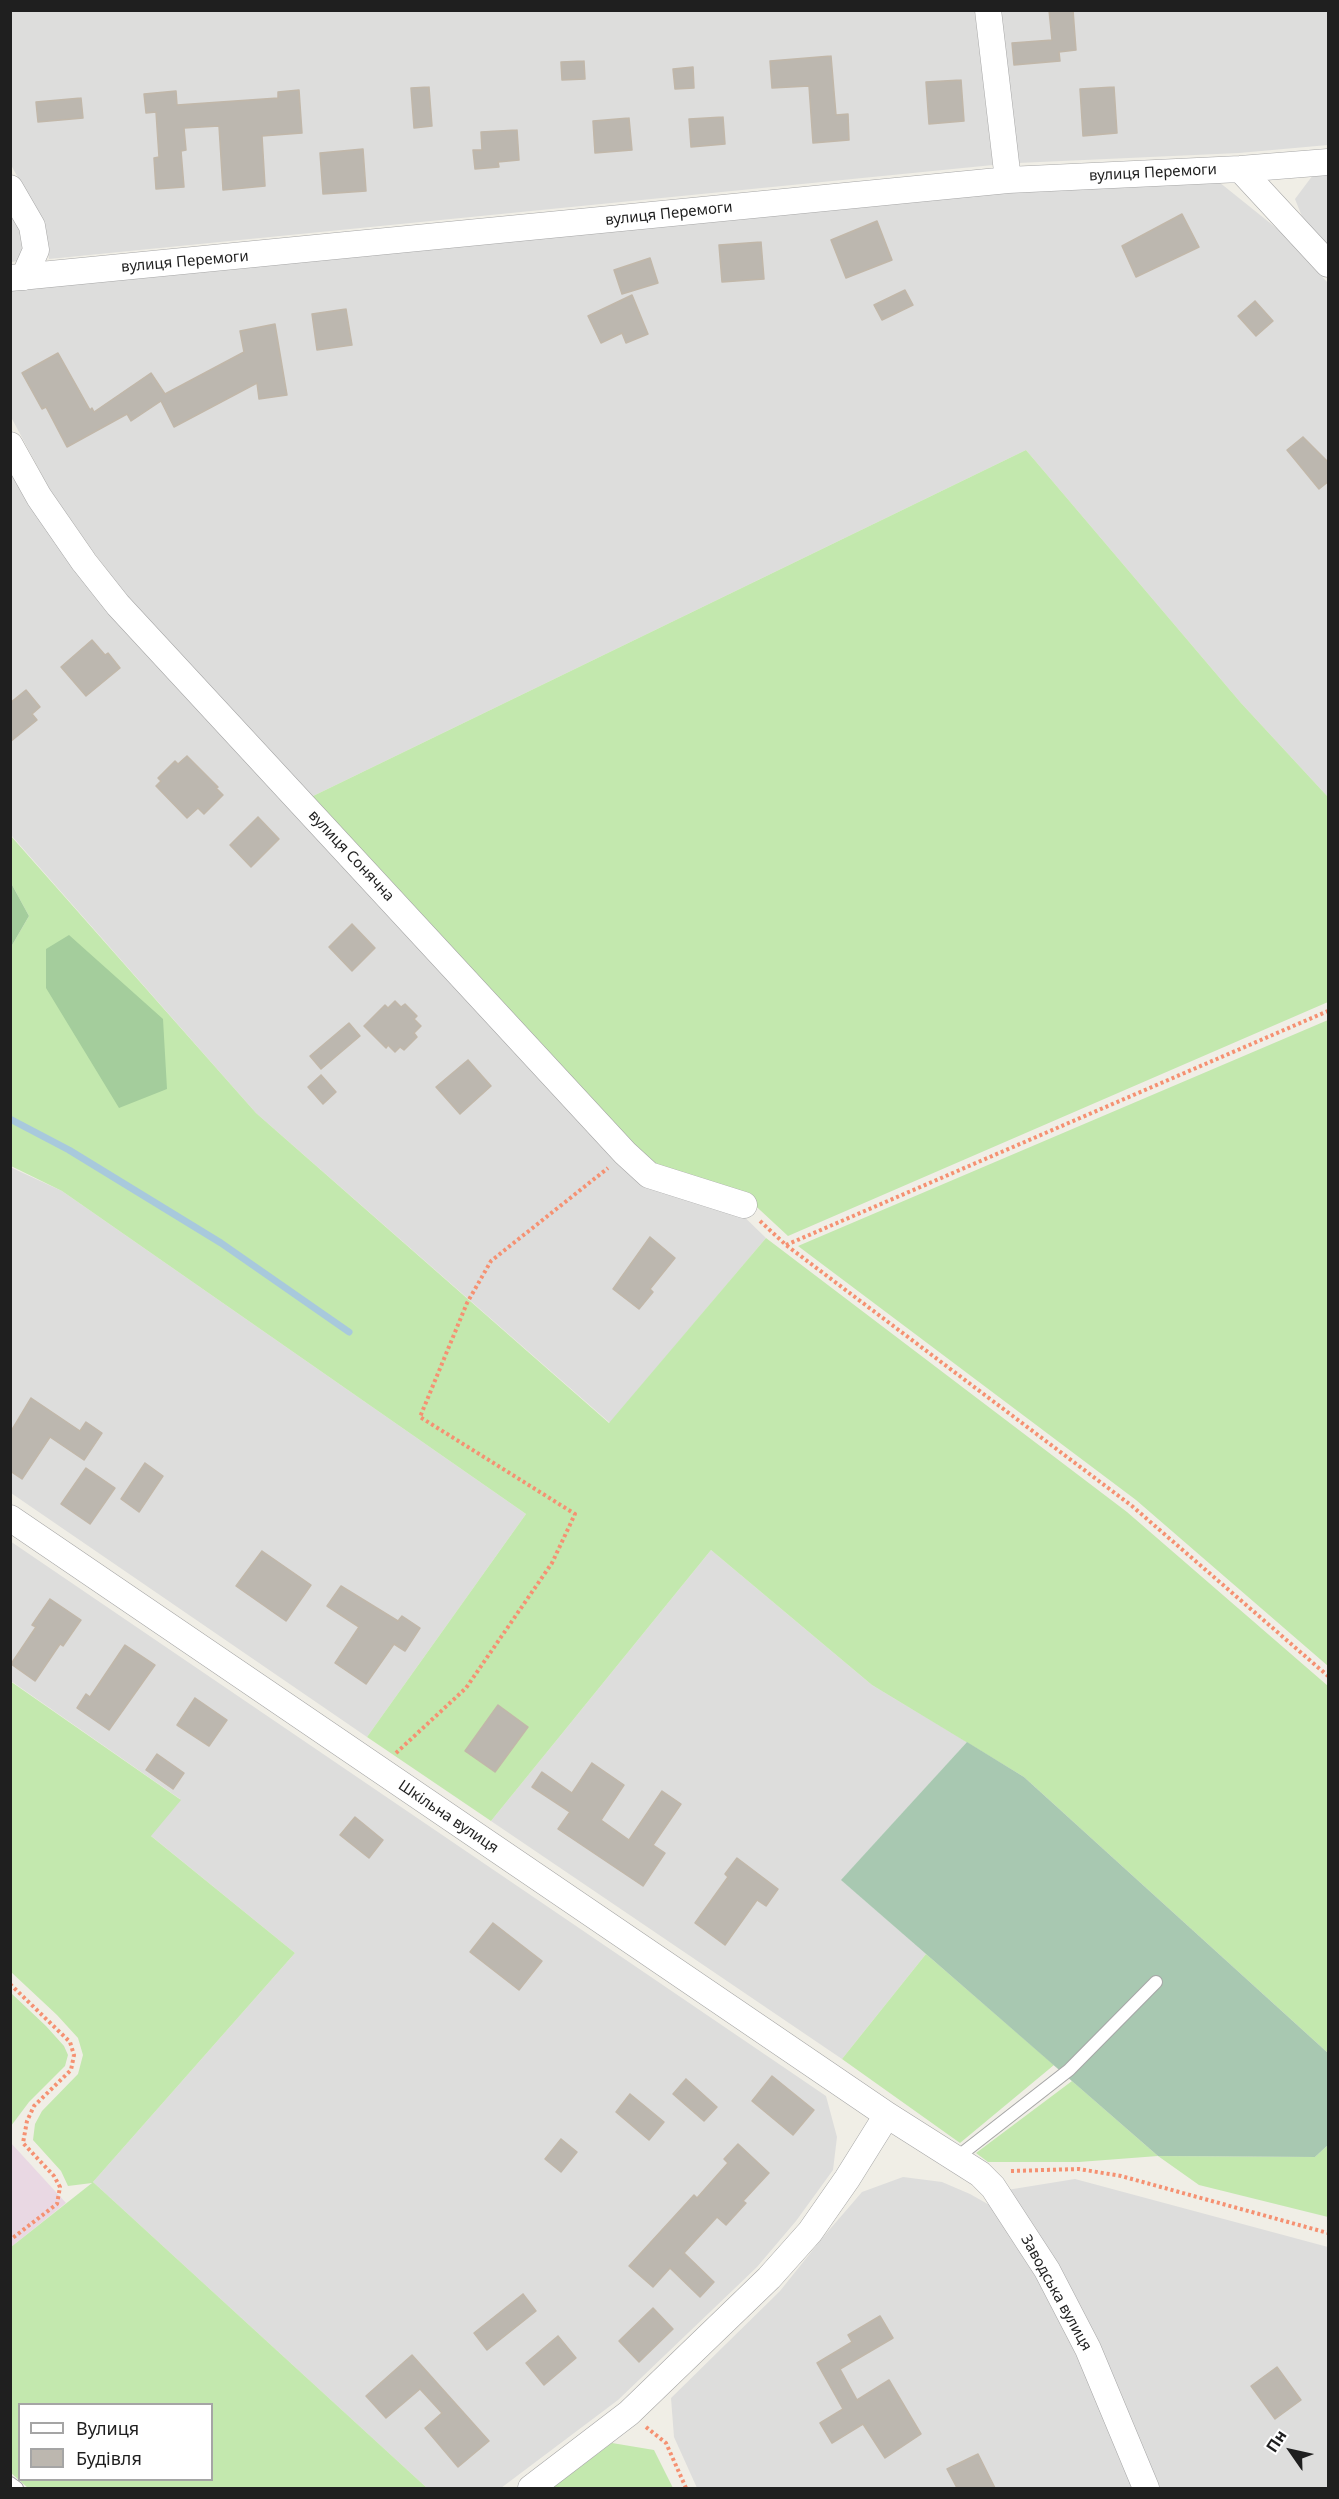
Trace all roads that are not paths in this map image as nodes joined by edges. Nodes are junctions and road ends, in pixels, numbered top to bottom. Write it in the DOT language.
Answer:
graph roads {
  1 [pos="988,10"];
  2 [pos="1329,162"];
  3 [pos="1240,169"];
  4 [pos="1008,180"];
  5 [pos="10,188"];
  6 [pos="1329,264"];
  7 [pos="17,278"];
  8 [pos="10,445"];
  9 [pos="744,1205"];
  10 [pos="10,1518"];
  11 [pos="1156,1982"];
  12 [pos="887,2115"];
  13 [pos="955,2159"];
  14 [pos="10,2483"];
  15 [pos="17,2488"];
  16 [pos="531,2488"];
  17 [pos="1146,2488"];
  1 -- 4 [label="street"];
  2 -- 3 [label="street, вулиця Перемоги"];
  3 -- 4 [label="street, вулиця Перемоги"];
  3 -- 6 [label="street"];
  4 -- 7 [label="street, вулиця Перемоги"];
  5 -- 7 [label="street"];
  8 -- 9 [label="street, вулиця Сонячна"];
  10 -- 12 [label="street, Шкільна вулиця"];
  11 -- 13 [label="lane"];
  12 -- 13 [label="street, Заводська вулиця"];
  12 -- 16 [label="street"];
  13 -- 17 [label="street, Заводська вулиця"];
  14 -- 15 [label="lane"];
}
